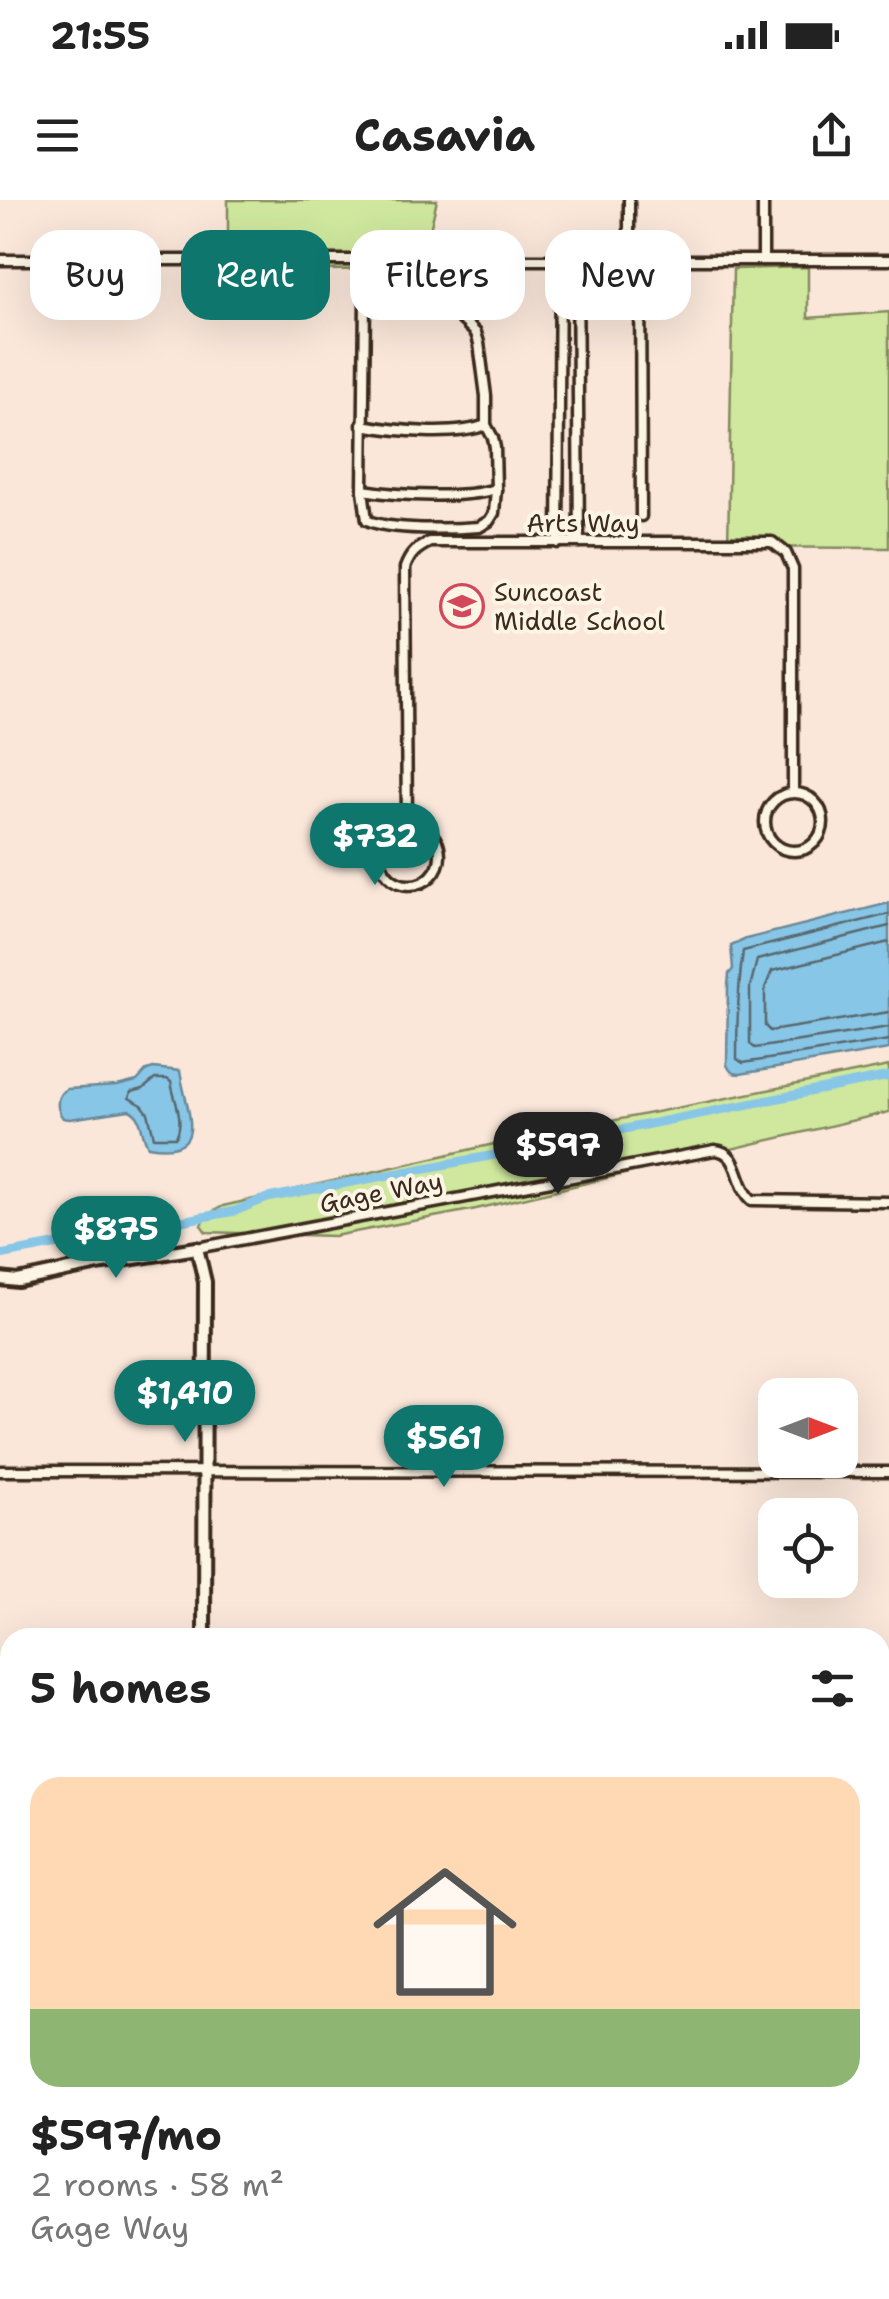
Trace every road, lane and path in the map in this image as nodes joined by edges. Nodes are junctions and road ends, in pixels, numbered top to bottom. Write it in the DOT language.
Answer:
graph roads {
  1 [pos="629,200"];
  2 [pos="764,200"];
  3 [pos="632,230"];
  4 [pos="0,260"];
  5 [pos="350,260"];
  6 [pos="691,260"];
  7 [pos="763,260"];
  8 [pos="889,260"];
  9 [pos="364,320"];
  10 [pos="463,320"];
  11 [pos="560,320"];
  12 [pos="577,320"];
  13 [pos="636,320"];
  14 [pos="486,425"];
  15 [pos="362,426"];
  16 [pos="496,489"];
  17 [pos="363,490"];
  18 [pos="641,516"];
  19 [pos="558,542"];
  20 [pos="578,542"];
  21 [pos="794,792"];
  22 [pos="407,825"];
  23 [pos="889,1202"];
  24 [pos="197,1248"];
  25 [pos="0,1278"];
  26 [pos="206,1470"];
  27 [pos="0,1471"];
  28 [pos="889,1472"];
  29 [pos="204,1628"];
  1 -- 3 [label="street"];
  2 -- 7 [label="street"];
  4 -- 5 [label="street"];
  6 -- 7 [label="street"];
  7 -- 8 [label="street"];
  9 -- 15 [label="street"];
  10 -- 14 [label="street"];
  11 -- 19 [label="street"];
  12 -- 20 [label="street"];
  13 -- 18 [label="street"];
  14 -- 15 [label="street"];
  14 -- 16 [label="street"];
  15 -- 17 [label="street"];
  16 -- 17 [label="street"];
  16 -- 17 [label="street"];
  19 -- 20 [label="street, Arts Way"];
  19 -- 22 [label="street, Arts Way"];
  20 -- 21 [label="street, Arts Way"];
  21 -- 21 [label="street"];
  22 -- 22 [label="street"];
  23 -- 24 [label="street, Gage Way"];
  24 -- 25 [label="street, Gage Way"];
  24 -- 26 [label="street"];
  26 -- 27 [label="street"];
  26 -- 28 [label="street"];
  26 -- 29 [label="street"];
}
